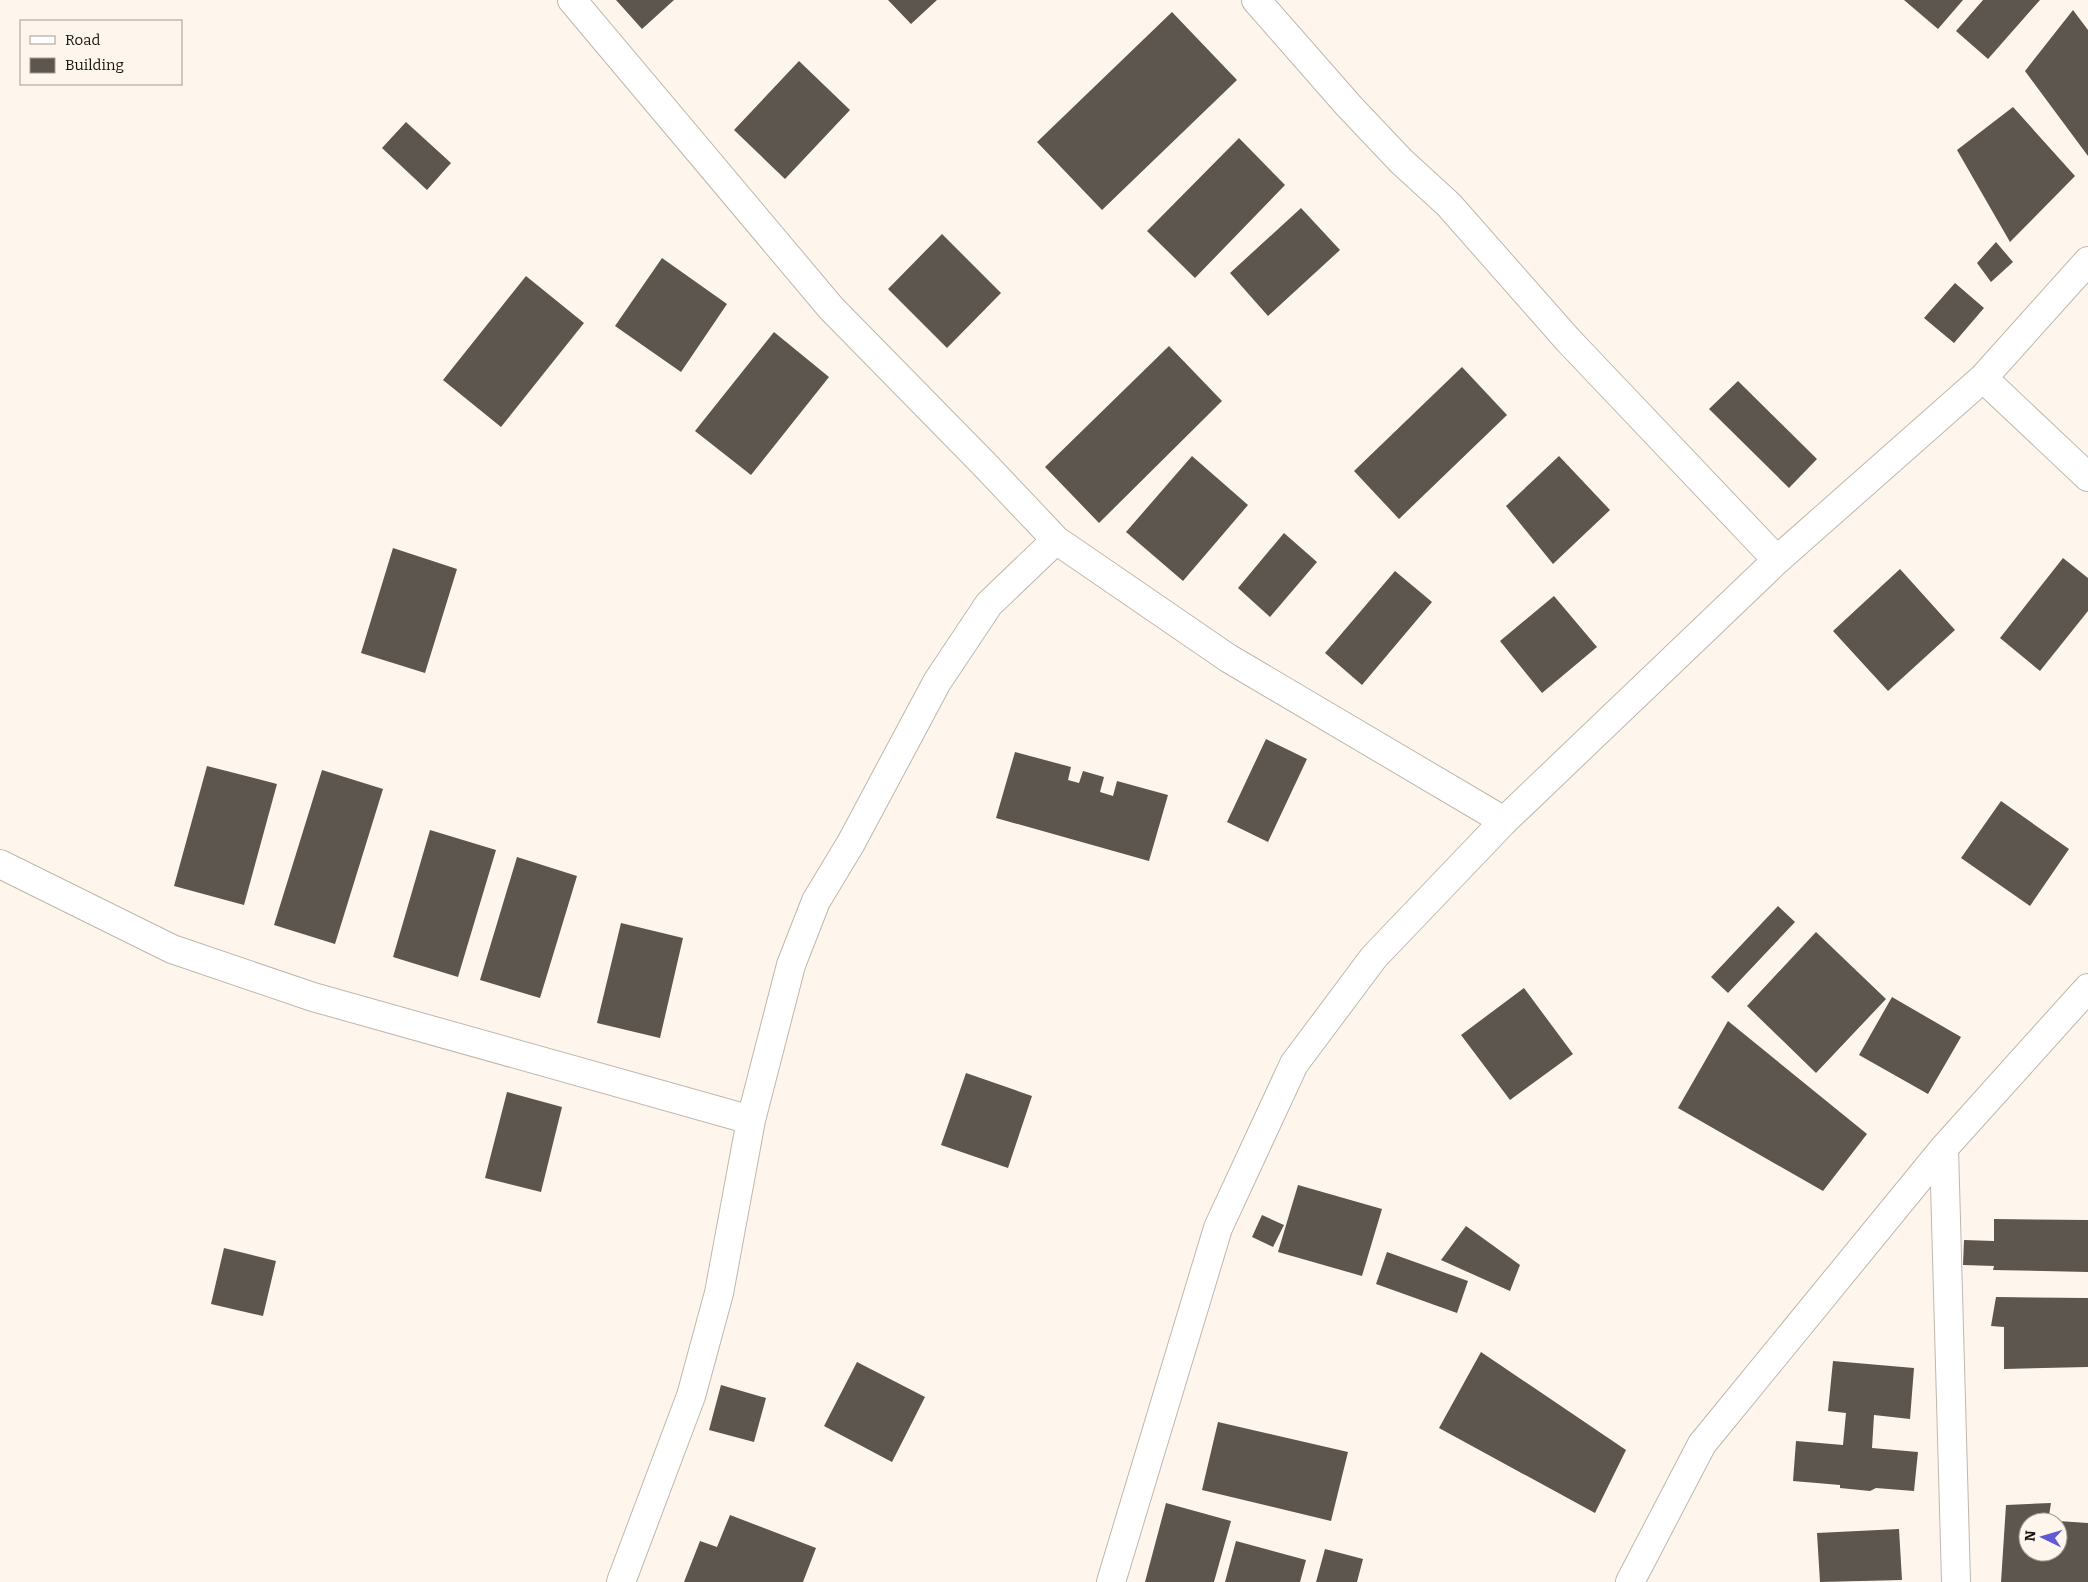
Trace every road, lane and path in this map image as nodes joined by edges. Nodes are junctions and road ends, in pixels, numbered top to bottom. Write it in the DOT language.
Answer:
graph roads {
  1 [pos="572,0"];
  2 [pos="1256,0"];
  3 [pos="2088,261"];
  4 [pos="1984,378"];
  5 [pos="2088,477"];
  6 [pos="1056,540"];
  7 [pos="1778,560"];
  8 [pos="1504,821"];
  9 [pos="0,864"];
  10 [pos="2088,988"];
  11 [pos="751,1120"];
  12 [pos="1944,1148"];
  13 [pos="621,1582"];
  14 [pos="1111,1582"];
  15 [pos="1630,1582"];
  16 [pos="1956,1582"];
  1 -- 6 [label="street"];
  2 -- 7 [label="street"];
  3 -- 4 [label="street"];
  4 -- 5 [label="street"];
  4 -- 7 [label="street"];
  6 -- 8 [label="street"];
  6 -- 11 [label="street"];
  7 -- 8 [label="street"];
  8 -- 14 [label="street"];
  9 -- 11 [label="street"];
  10 -- 12 [label="street"];
  11 -- 13 [label="street"];
  12 -- 15 [label="street"];
  12 -- 16 [label="street"];
}
